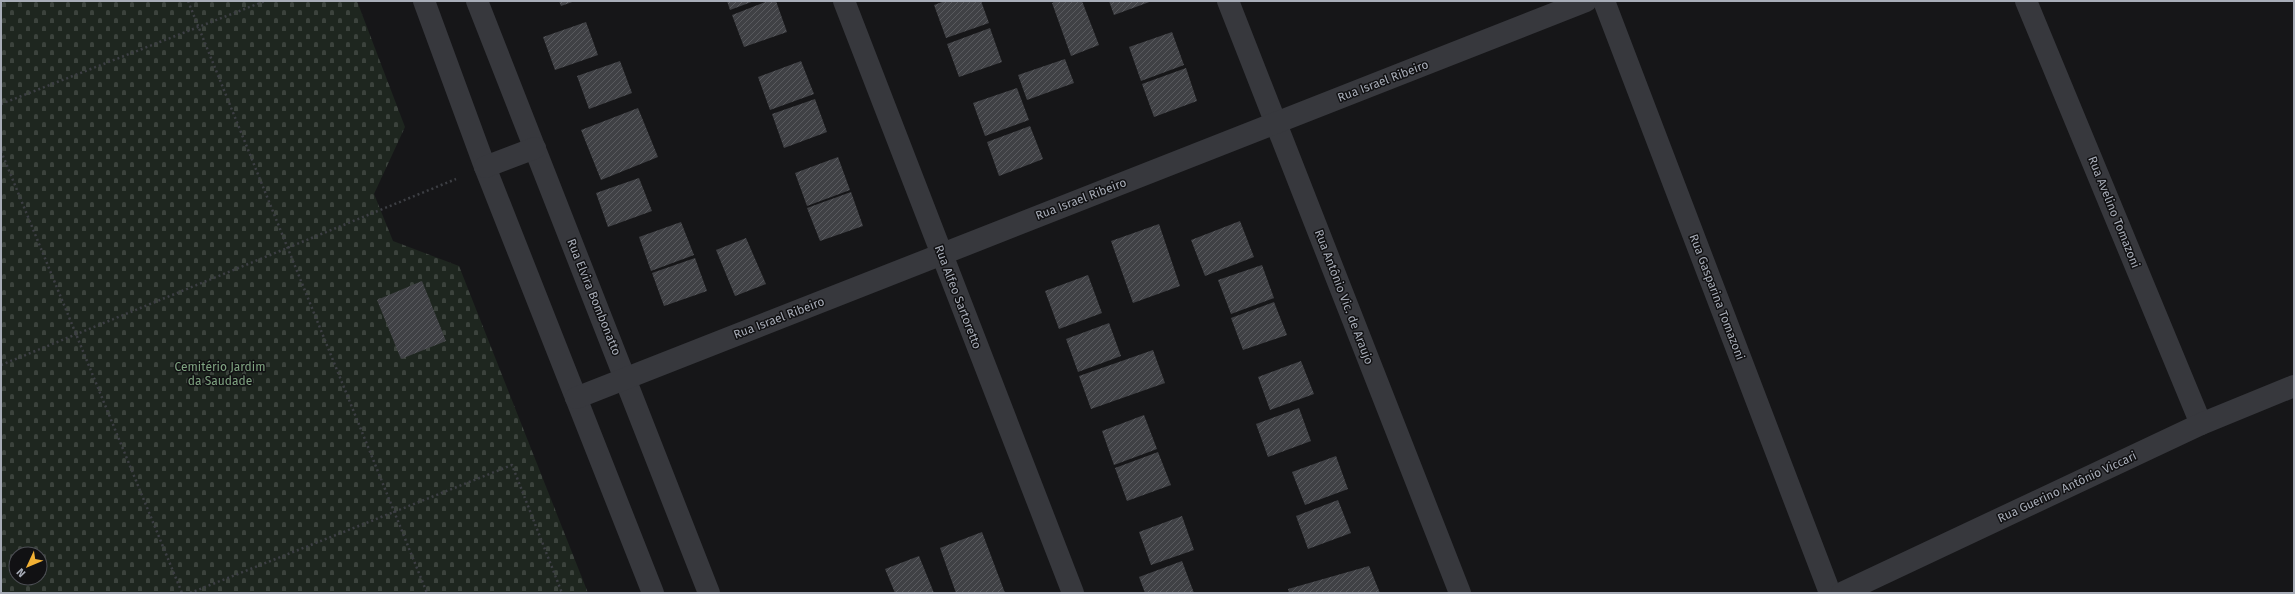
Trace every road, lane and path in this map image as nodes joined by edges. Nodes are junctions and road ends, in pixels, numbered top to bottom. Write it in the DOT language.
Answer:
graph roads {
  1 [pos="188,1"];
  2 [pos="265,1"];
  3 [pos="424,1"];
  4 [pos="477,1"];
  5 [pos="844,1"];
  6 [pos="1228,1"];
  7 [pos="1586,1"];
  8 [pos="1604,1"];
  9 [pos="2026,1"];
  10 [pos="198,27"];
  11 [pos="1,104"];
  12 [pos="1276,123"];
  13 [pos="535,148"];
  14 [pos="1,151"];
  15 [pos="485,167"];
  16 [pos="288,247"];
  17 [pos="942,254"];
  18 [pos="76,335"];
  19 [pos="1,365"];
  20 [pos="626,378"];
  21 [pos="2294,386"];
  22 [pos="576,398"];
  23 [pos="2201,424"];
  24 [pos="394,512"];
  25 [pos="182,593"];
  26 [pos="190,593"];
  27 [pos="427,593"];
  28 [pos="562,593"];
  29 [pos="653,593"];
  30 [pos="709,593"];
  31 [pos="1073,593"];
  32 [pos="1460,593"];
  33 [pos="1830,593"];
  34 [pos="1842,593"];
  1 -- 10 [label="path"];
  2 -- 10 [label="path"];
  3 -- 15 [label="street"];
  4 -- 13 [label="street, Rua Elvira Bombonatto"];
  5 -- 17 [label="street, Rua Alfeo Sartoretto"];
  6 -- 12 [label="street, Rua Antônio Vic. de Araujo"];
  7 -- 12 [label="street, Rua Israel Ribeiro"];
  8 -- 33 [label="street, Rua Gasparina Tomazoni"];
  9 -- 23 [label="street, Rua Avelino Tomazoni"];
  10 -- 11 [label="path"];
  10 -- 16 [label="path"];
  12 -- 17 [label="street, Rua Israel Ribeiro"];
  12 -- 32 [label="street, Rua Antônio Vic. de Araujo"];
  13 -- 15 [label="street"];
  13 -- 20 [label="street, Rua Elvira Bombonatto"];
  14 -- 18 [label="path"];
  15 -- 16 [label="path"];
  15 -- 22 [label="street"];
  16 -- 18 [label="path"];
  16 -- 24 [label="path"];
  17 -- 20 [label="street, Rua Israel Ribeiro"];
  17 -- 31 [label="street, Rua Alfeo Sartoretto"];
  18 -- 19 [label="path"];
  18 -- 25 [label="path"];
  20 -- 22 [label="street, Rua Israel Ribeiro"];
  20 -- 30 [label="street, Rua Elvira Bombonatto"];
  21 -- 23 [label="street, Rua Guerino Antônio Viccari"];
  22 -- 29 [label="street"];
  23 -- 34 [label="street, Rua Guerino Antônio Viccari"];
  24 -- 26 [label="path"];
  24 -- 27 [label="path"];
  24 -- 28 [label="path"];
}
